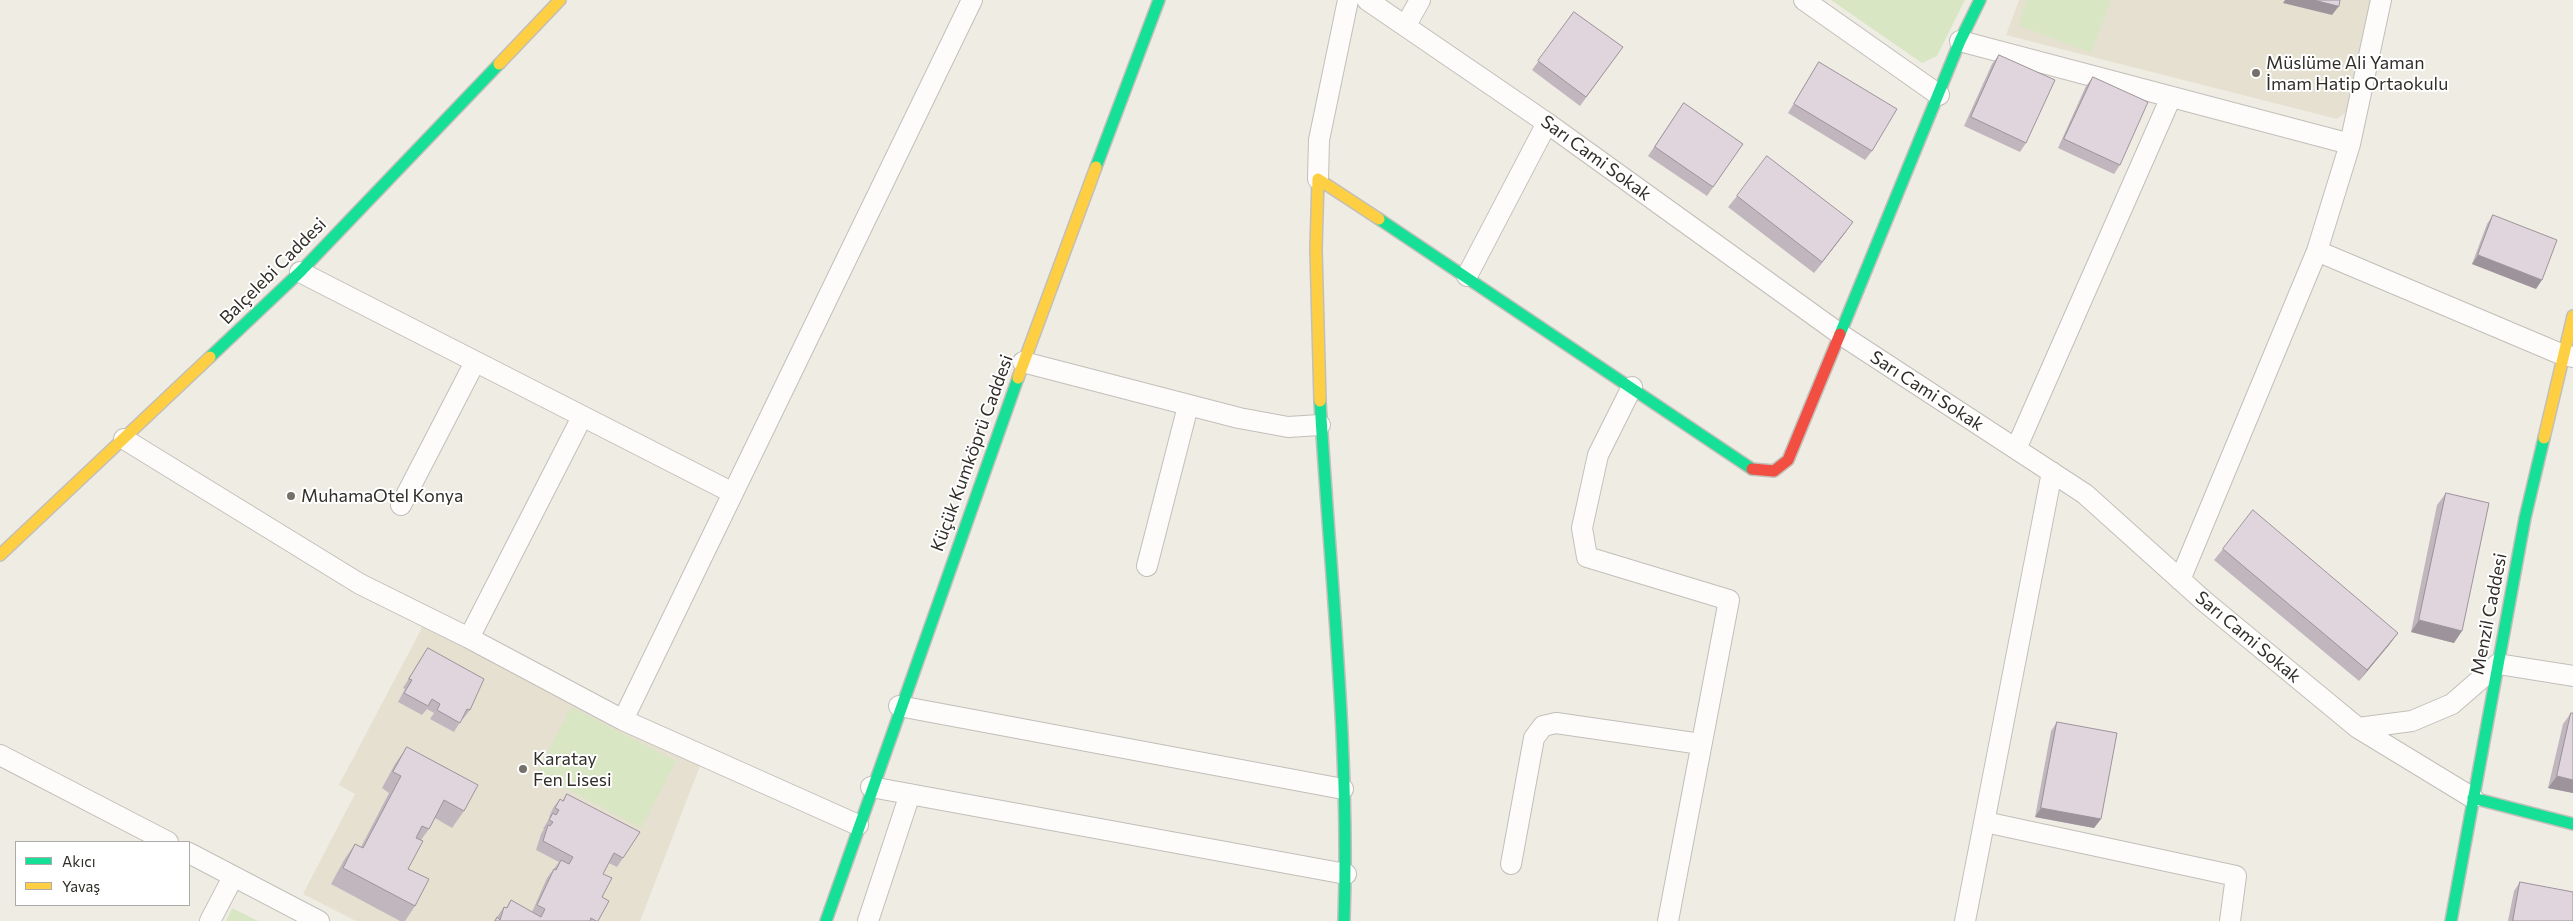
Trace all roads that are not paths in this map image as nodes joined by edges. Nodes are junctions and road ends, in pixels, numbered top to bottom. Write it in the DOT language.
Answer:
graph roads {
  1 [pos="560,0"];
  2 [pos="972,0"];
  3 [pos="1159,0"];
  4 [pos="1348,0"];
  5 [pos="1367,0"];
  6 [pos="1420,0"];
  7 [pos="1804,0"];
  8 [pos="1980,0"];
  9 [pos="2381,0"];
  10 [pos="1406,25"];
  11 [pos="1960,41"];
  12 [pos="1939,95"];
  13 [pos="2171,97"];
  14 [pos="1547,123"];
  15 [pos="2350,144"];
  16 [pos="1318,179"];
  17 [pos="2317,251"];
  18 [pos="300,272"];
  19 [pos="1466,276"];
  20 [pos="2573,316"];
  21 [pos="1840,334"];
  22 [pos="2568,356"];
  23 [pos="475,362"];
  24 [pos="1023,362"];
  25 [pos="1632,387"];
  26 [pos="1188,406"];
  27 [pos="582,417"];
  28 [pos="1320,425"];
  29 [pos="124,439"];
  30 [pos="2016,448"];
  31 [pos="2052,472"];
  32 [pos="733,493"];
  33 [pos="402,505"];
  34 [pos="0,555"];
  35 [pos="1147,566"];
  36 [pos="2180,580"];
  37 [pos="469,638"];
  38 [pos="2498,664"];
  39 [pos="2573,676"];
  40 [pos="899,706"];
  41 [pos="623,720"];
  42 [pos="2358,728"];
  43 [pos="1701,744"];
  44 [pos="0,755"];
  45 [pos="872,787"];
  46 [pos="1343,789"];
  47 [pos="910,794"];
  48 [pos="2473,798"];
  49 [pos="1985,822"];
  50 [pos="2573,824"];
  51 [pos="858,825"];
  52 [pos="166,841"];
  53 [pos="190,854"];
  54 [pos="1511,864"];
  55 [pos="1346,874"];
  56 [pos="233,876"];
  57 [pos="1968,920"];
  58 [pos="210,921"];
  59 [pos="319,921"];
  60 [pos="826,921"];
  61 [pos="868,921"];
  62 [pos="1344,921"];
  63 [pos="1668,921"];
  64 [pos="2230,921"];
  65 [pos="2451,921"];
  1 -- 18 [label="street, Balçelebi Caddesi"];
  2 -- 32 [label="street"];
  3 -- 24 [label="street, Küçük Kumköprü Caddesi"];
  4 -- 16 [label="street"];
  5 -- 10 [label="street, Sarı Cami Sokak"];
  6 -- 10 [label="street"];
  7 -- 12 [label="street"];
  8 -- 11 [label="street"];
  9 -- 15 [label="street"];
  10 -- 14 [label="street, Sarı Cami Sokak"];
  11 -- 12 [label="street"];
  11 -- 13 [label="street"];
  12 -- 21 [label="street"];
  13 -- 15 [label="street"];
  13 -- 30 [label="street"];
  14 -- 19 [label="street"];
  14 -- 21 [label="street, Sarı Cami Sokak"];
  15 -- 17 [label="street"];
  16 -- 19 [label="street"];
  16 -- 28 [label="street"];
  17 -- 22 [label="street"];
  17 -- 36 [label="street"];
  18 -- 23 [label="street"];
  18 -- 29 [label="street, Balçelebi Caddesi"];
  19 -- 25 [label="street"];
  20 -- 22 [label="street, Menzil Caddesi"];
  21 -- 25 [label="street"];
  21 -- 30 [label="street, Sarı Cami Sokak"];
  22 -- 38 [label="street, Menzil Caddesi"];
  23 -- 27 [label="street"];
  23 -- 33 [label="street"];
  24 -- 26 [label="street"];
  24 -- 40 [label="street, Küçük Kumköprü Caddesi"];
  25 -- 43 [label="street"];
  26 -- 28 [label="street"];
  26 -- 35 [label="street"];
  27 -- 32 [label="street"];
  27 -- 37 [label="street"];
  28 -- 46 [label="street"];
  29 -- 34 [label="street, Balçelebi Caddesi"];
  29 -- 37 [label="street"];
  30 -- 31 [label="street, Sarı Cami Sokak"];
  31 -- 36 [label="street, Sarı Cami Sokak"];
  31 -- 49 [label="street"];
  32 -- 41 [label="street"];
  36 -- 42 [label="street, Sarı Cami Sokak"];
  37 -- 41 [label="street"];
  38 -- 39 [label="street"];
  38 -- 42 [label="street"];
  38 -- 48 [label="street, Menzil Caddesi"];
  40 -- 45 [label="street, Küçük Kumköprü Caddesi"];
  40 -- 46 [label="street"];
  41 -- 51 [label="street"];
  42 -- 48 [label="street, Sarı Cami Sokak"];
  43 -- 54 [label="street"];
  43 -- 63 [label="street"];
  44 -- 52 [label="street"];
  45 -- 47 [label="street"];
  45 -- 51 [label="street, Küçük Kumköprü Caddesi"];
  46 -- 55 [label="street"];
  47 -- 55 [label="street"];
  47 -- 61 [label="street"];
  48 -- 50 [label="street"];
  48 -- 65 [label="street, Menzil Caddesi"];
  49 -- 57 [label="street"];
  49 -- 64 [label="street"];
  51 -- 60 [label="street, Küçük Kumköprü Caddesi"];
  53 -- 56 [label="street"];
  55 -- 62 [label="street"];
  56 -- 58 [label="street"];
  56 -- 59 [label="street"];
}
